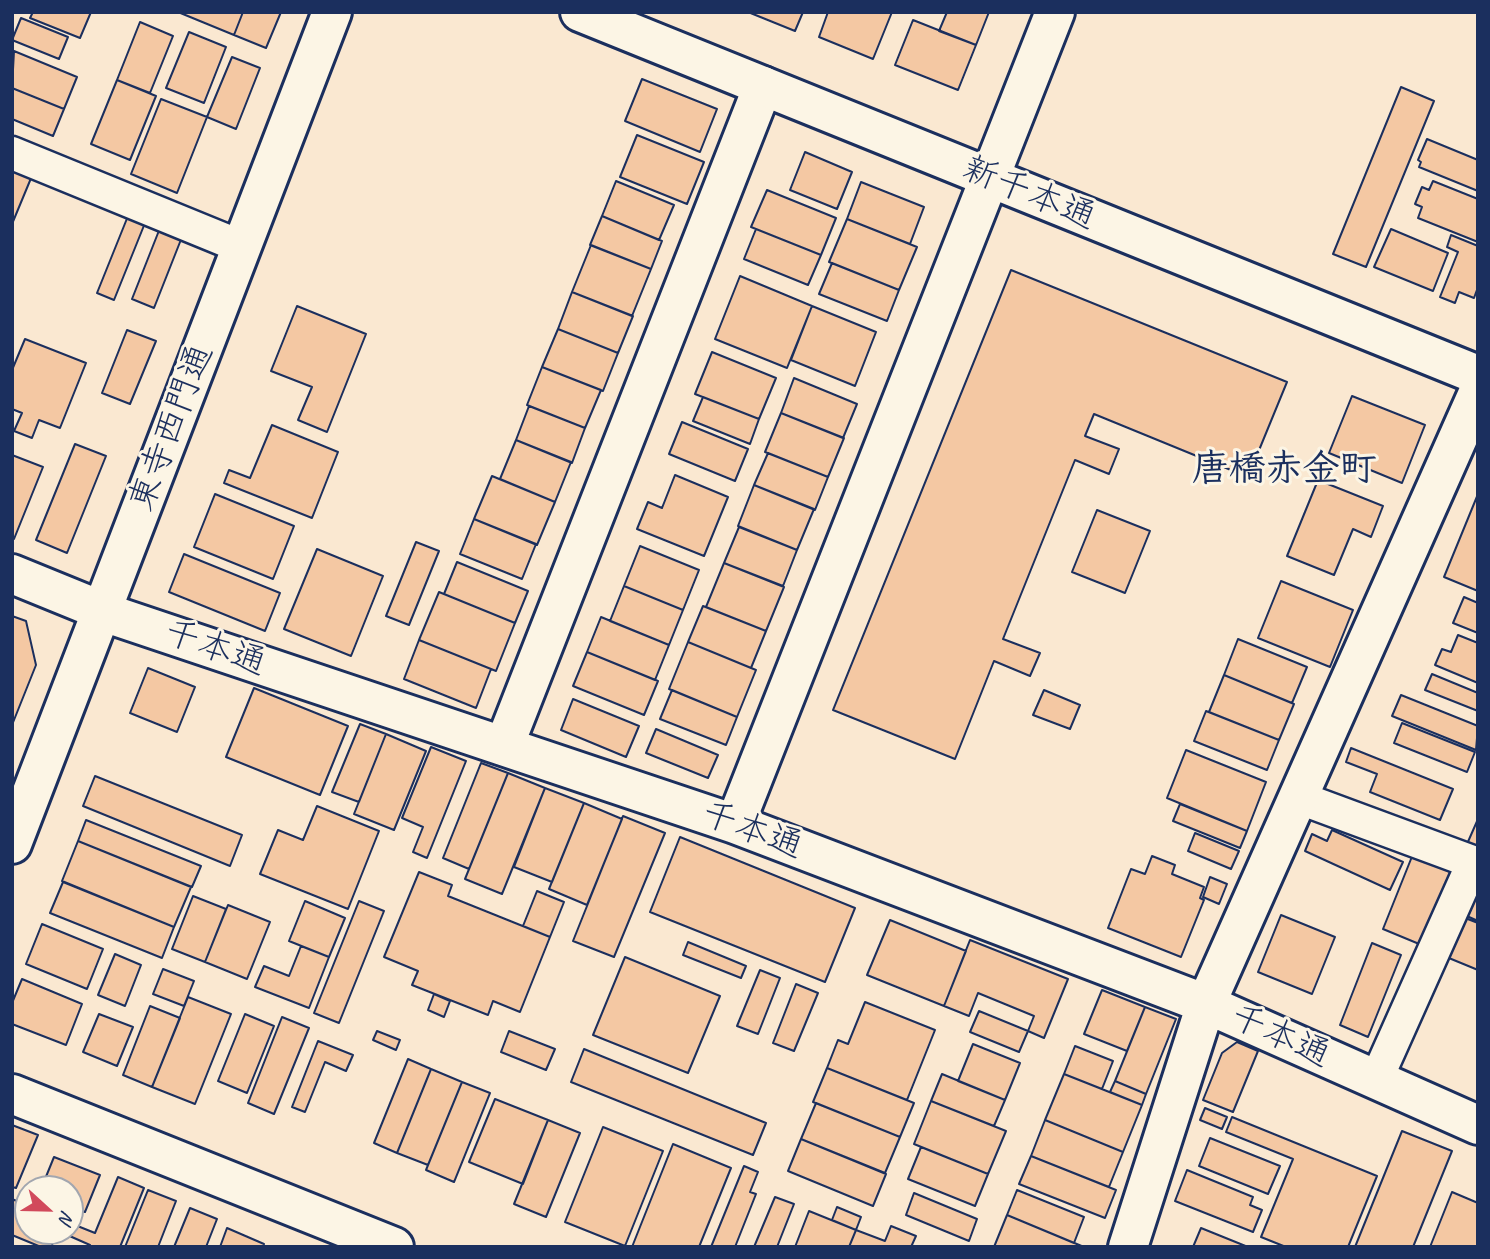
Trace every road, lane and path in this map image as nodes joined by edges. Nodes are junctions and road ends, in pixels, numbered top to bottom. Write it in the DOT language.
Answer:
graph roads {
  1 [pos="332,12"];
  2 [pos="580,12"];
  3 [pos="1055,12"];
  4 [pos="763,86"];
  5 [pos="12,153"];
  6 [pos="990,178"];
  7 [pos="242,247"];
  8 [pos="1478,375"];
  9 [pos="1478,393"];
  10 [pos="12,574"];
  11 [pos="102,610"];
  12 [pos="504,747"];
  13 [pos="1297,797"];
  14 [pos="735,824"];
  15 [pos="12,844"];
  16 [pos="1476,864"];
  17 [pos="1206,1004"];
  18 [pos="1376,1080"];
  19 [pos="12,1094"];
  20 [pos="1478,1125"];
  21 [pos="394,1247"];
  22 [pos="1128,1247"];
  1 -- 7 [label="street, 東寺西門通"];
  2 -- 4 [label="street, 新千本通"];
  3 -- 6 [label="street"];
  4 -- 6 [label="street, 新千本通"];
  4 -- 12 [label="street"];
  5 -- 7 [label="lane"];
  6 -- 8 [label="street, 新千本通"];
  6 -- 14 [label="street"];
  7 -- 11 [label="street, 東寺西門通"];
  9 -- 13 [label="street"];
  10 -- 11 [label="street, 千本通"];
  11 -- 12 [label="street, 千本通"];
  11 -- 15 [label="street, 東寺西門通"];
  12 -- 14 [label="street, 千本通"];
  13 -- 16 [label="lane"];
  13 -- 17 [label="street"];
  14 -- 17 [label="street, 千本通"];
  16 -- 18 [label="lane"];
  17 -- 18 [label="street, 千本通"];
  17 -- 22 [label="street"];
  18 -- 20 [label="street, 千本通"];
  19 -- 21 [label="street"];
}
